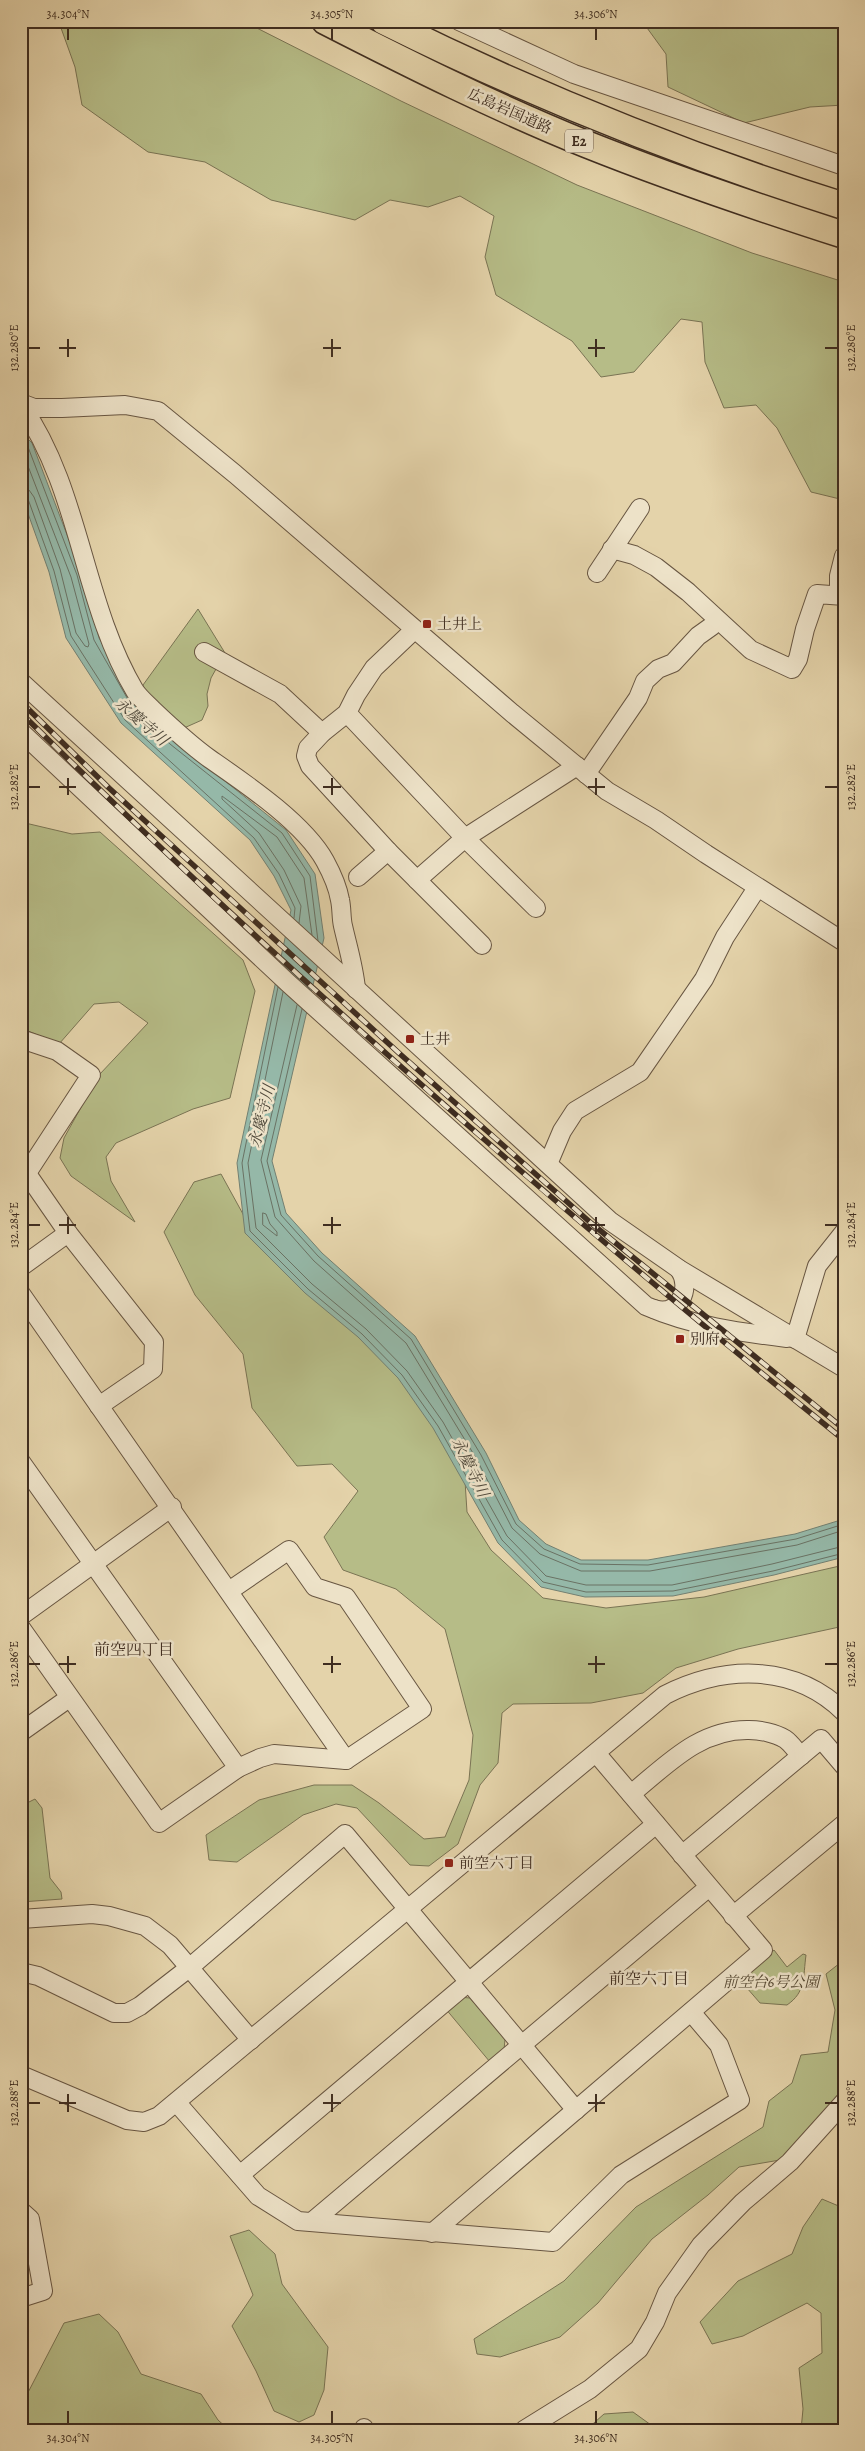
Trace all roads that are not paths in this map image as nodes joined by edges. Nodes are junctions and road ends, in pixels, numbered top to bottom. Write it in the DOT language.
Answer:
graph roads {
  1 [pos="325,21"];
  2 [pos="384,21"];
  3 [pos="459,21"];
  4 [pos="844,166"];
  5 [pos="844,206"];
  6 [pos="844,235"];
  7 [pos="21,404"];
  8 [pos="640,508"];
  9 [pos="612,550"];
  10 [pos="844,556"];
  11 [pos="597,572"];
  12 [pos="841,595"];
  13 [pos="712,626"];
  14 [pos="414,630"];
  15 [pos="204,652"];
  16 [pos="21,682"];
  17 [pos="347,713"];
  18 [pos="21,732"];
  19 [pos="322,733"];
  20 [pos="582,770"];
  21 [pos="465,838"];
  22 [pos="388,851"];
  23 [pos="358,877"];
  24 [pos="417,880"];
  25 [pos="758,888"];
  26 [pos="536,908"];
  27 [pos="844,942"];
  28 [pos="482,945"];
  29 [pos="356,989"];
  30 [pos="21,1039"];
  31 [pos="548,1164"];
  32 [pos="24,1169"];
  33 [pos="844,1232"];
  34 [pos="68,1233"];
  35 [pos="21,1267"];
  36 [pos="679,1269"];
  37 [pos="21,1294"];
  38 [pos="646,1306"];
  39 [pos="795,1339"];
  40 [pos="844,1368"];
  41 [pos="99,1406"];
  42 [pos="21,1462"];
  43 [pos="172,1507"];
  44 [pos="93,1564"];
  45 [pos="230,1591"];
  46 [pos="21,1616"];
  47 [pos="21,1628"];
  48 [pos="69,1698"];
  49 [pos="844,1712"];
  50 [pos="21,1732"];
  51 [pos="596,1753"];
  52 [pos="801,1756"];
  53 [pos="346,1760"];
  54 [pos="844,1766"];
  55 [pos="238,1768"];
  56 [pos="631,1794"];
  57 [pos="656,1824"];
  58 [pos="844,1824"];
  59 [pos="682,1855"];
  60 [pos="709,1887"];
  61 [pos="407,1909"];
  62 [pos="733,1916"];
  63 [pos="21,1919"];
  64 [pos="189,1968"];
  65 [pos="21,1972"];
  66 [pos="469,1982"];
  67 [pos="691,2012"];
  68 [pos="251,2040"];
  69 [pos="522,2046"];
  70 [pos="21,2075"];
  71 [pos="844,2102"];
  72 [pos="177,2103"];
  73 [pos="576,2110"];
  74 [pos="240,2175"];
  75 [pos="21,2211"];
  76 [pos="313,2221"];
  77 [pos="432,2233"];
  78 [pos="21,2298"];
  79 [pos="524,2430"];
  1 -- 6 [label="highway, 広島岩国道路 / E2"];
  2 -- 5 [label="highway, 広島岩国道路 / E2"];
  3 -- 4 [label="street"];
  7 -- 14 [label="street"];
  7 -- 29 [label="street"];
  8 -- 9 [label="street"];
  9 -- 11 [label="street"];
  9 -- 12 [label="street"];
  10 -- 12 [label="street"];
  13 -- 20 [label="street"];
  14 -- 17 [label="street"];
  14 -- 20 [label="street"];
  15 -- 19 [label="street"];
  16 -- 29 [label="street"];
  17 -- 19 [label="street"];
  17 -- 21 [label="street"];
  18 -- 38 [label="street"];
  19 -- 22 [label="street"];
  20 -- 21 [label="street"];
  20 -- 25 [label="street"];
  21 -- 24 [label="street"];
  21 -- 26 [label="street"];
  22 -- 23 [label="street"];
  22 -- 24 [label="street"];
  24 -- 28 [label="street"];
  25 -- 27 [label="street"];
  25 -- 31 [label="street"];
  29 -- 31 [label="street"];
  30 -- 32 [label="street"];
  31 -- 36 [label="street"];
  32 -- 34 [label="street"];
  33 -- 39 [label="street"];
  34 -- 35 [label="street"];
  34 -- 41 [label="street"];
  36 -- 38 [label="street"];
  36 -- 39 [label="street"];
  37 -- 41 [label="street"];
  38 -- 39 [label="street"];
  39 -- 40 [label="street"];
  41 -- 43 [label="street"];
  42 -- 44 [label="street"];
  43 -- 44 [label="street"];
  43 -- 45 [label="street"];
  44 -- 46 [label="street"];
  44 -- 55 [label="street"];
  45 -- 53 [label="street"];
  45 -- 53 [label="street"];
  47 -- 48 [label="street"];
  48 -- 50 [label="street"];
  48 -- 55 [label="street"];
  49 -- 51 [label="street"];
  51 -- 56 [label="street"];
  51 -- 61 [label="street"];
  52 -- 54 [label="street"];
  52 -- 56 [label="street"];
  52 -- 59 [label="street"];
  53 -- 55 [label="street"];
  56 -- 57 [label="street"];
  57 -- 59 [label="street"];
  57 -- 66 [label="street"];
  58 -- 62 [label="street"];
  59 -- 60 [label="street"];
  60 -- 62 [label="street"];
  60 -- 69 [label="street"];
  61 -- 64 [label="street"];
  61 -- 66 [label="street"];
  61 -- 68 [label="street"];
  62 -- 67 [label="street"];
  63 -- 64 [label="street"];
  64 -- 65 [label="street"];
  64 -- 68 [label="street"];
  66 -- 69 [label="street"];
  66 -- 74 [label="street"];
  67 -- 73 [label="street"];
  67 -- 77 [label="street"];
  68 -- 72 [label="street"];
  69 -- 73 [label="street"];
  69 -- 76 [label="street"];
  70 -- 72 [label="street"];
  71 -- 79 [label="street"];
  72 -- 74 [label="street"];
  73 -- 77 [label="street"];
  74 -- 76 [label="street"];
  75 -- 78 [label="street"];
  76 -- 77 [label="street"];
}
